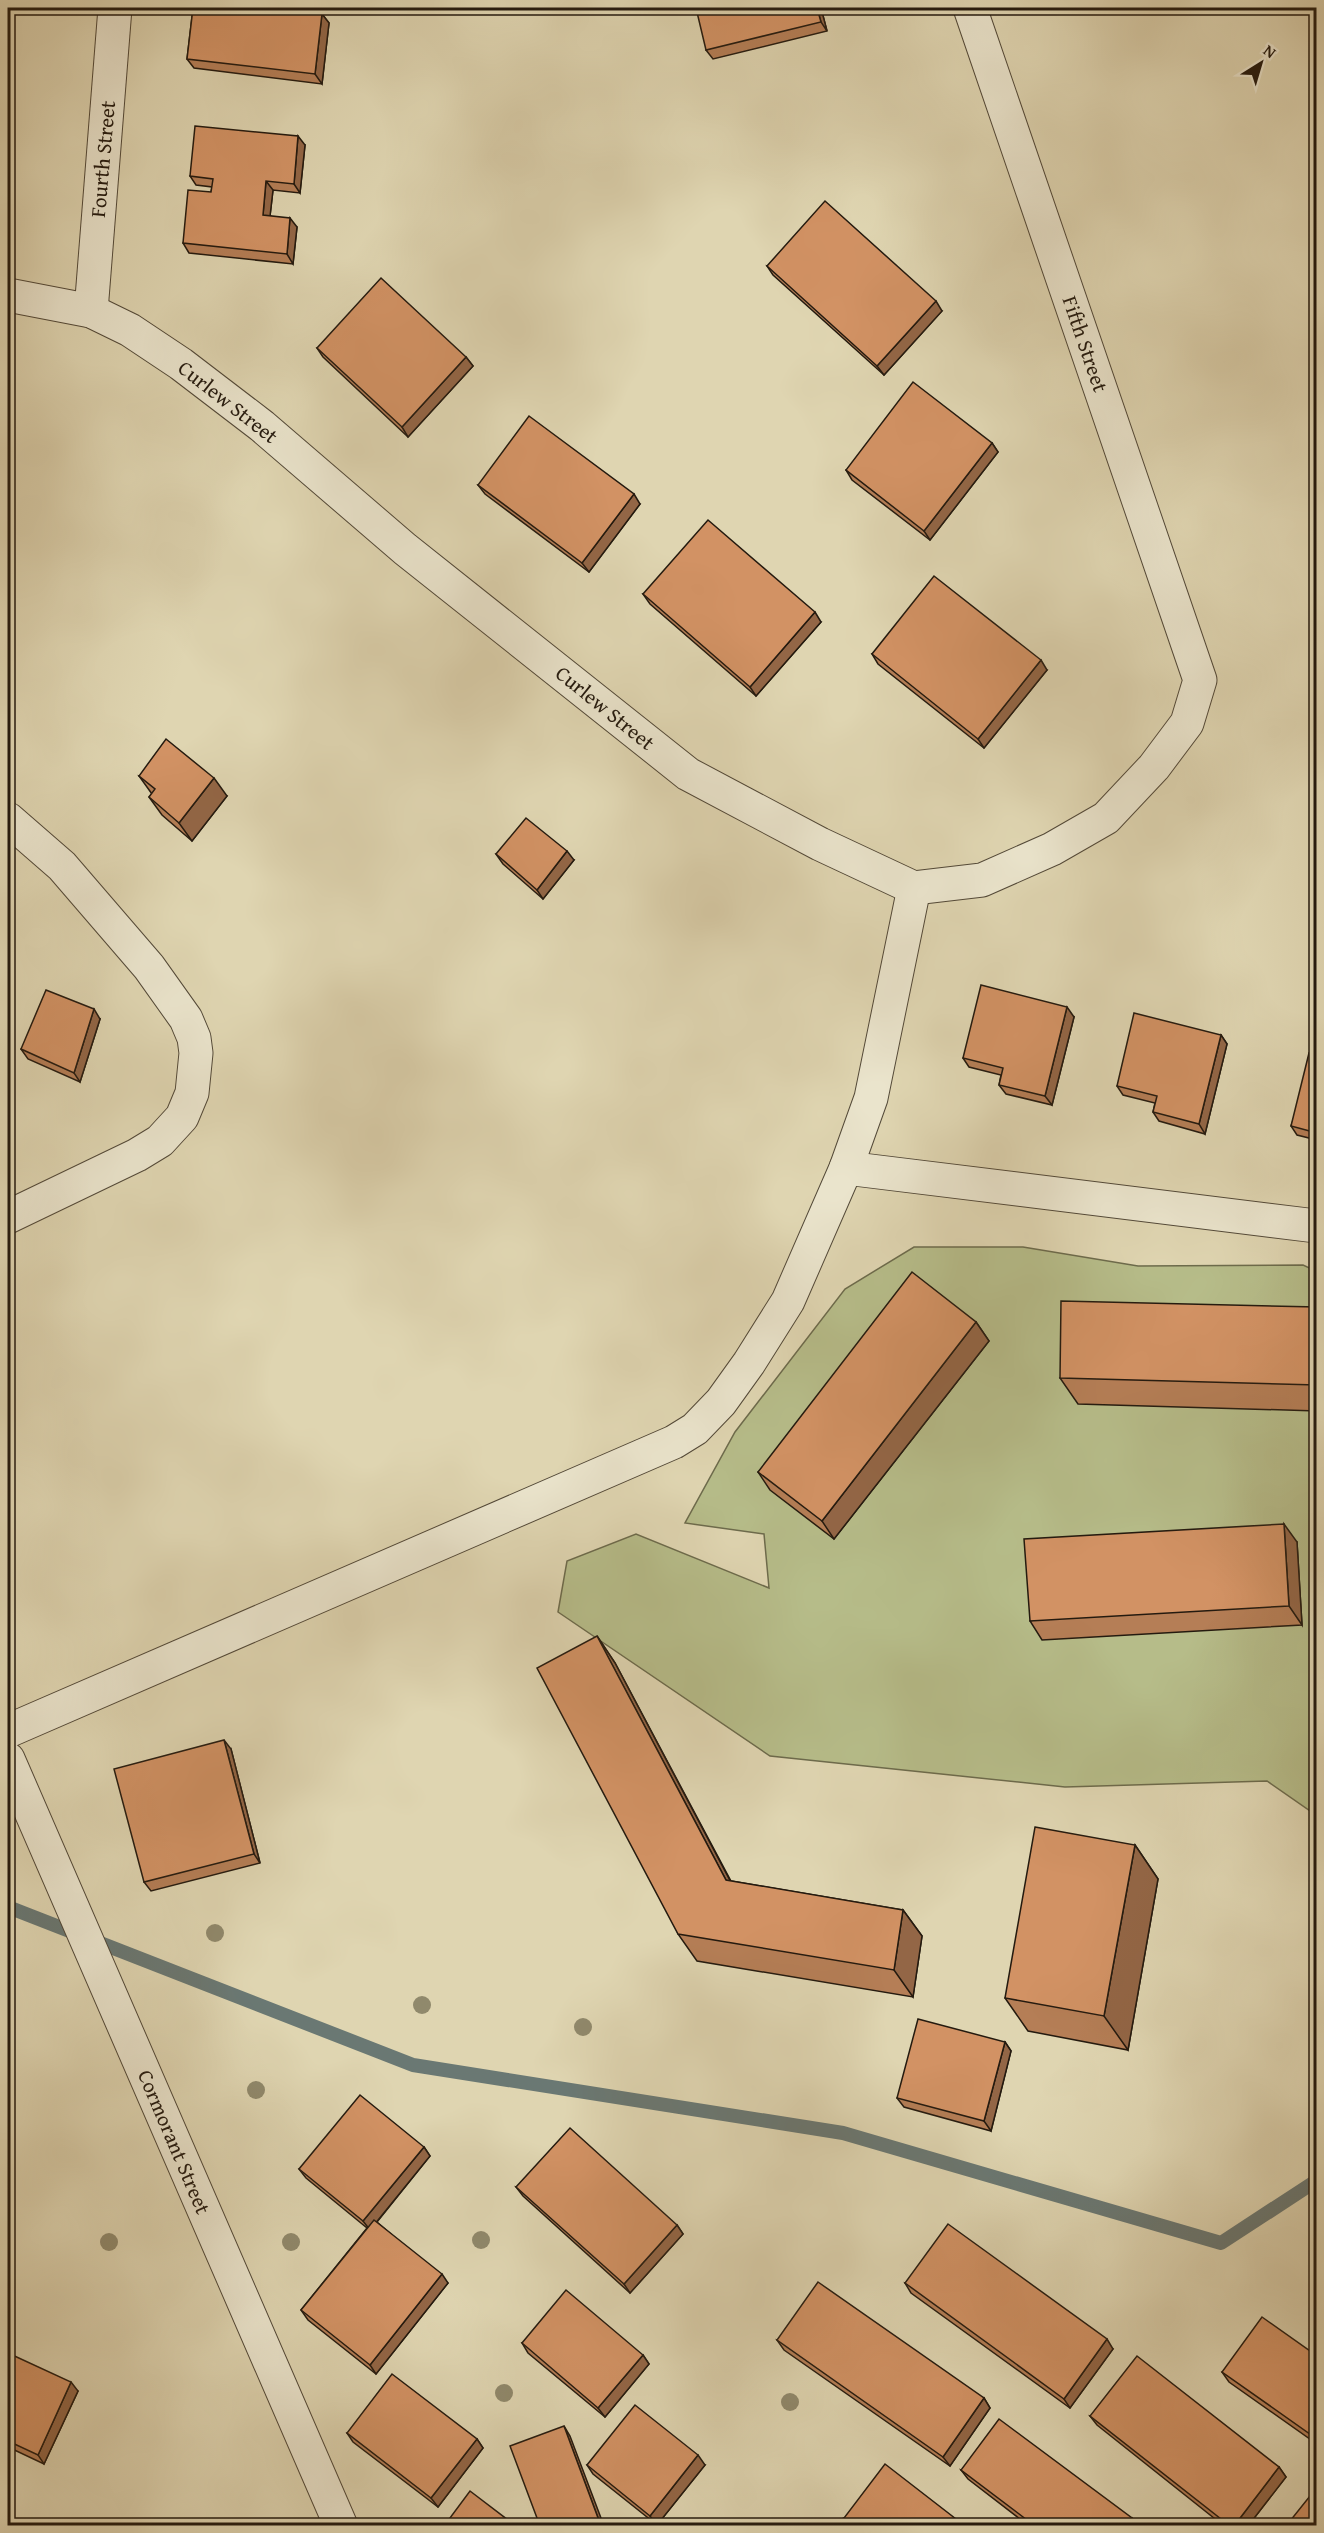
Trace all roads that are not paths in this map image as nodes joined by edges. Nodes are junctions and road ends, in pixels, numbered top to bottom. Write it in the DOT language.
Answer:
graph roads {
  1 [pos="115,8"];
  2 [pos="970,8"];
  3 [pos="8,295"];
  4 [pos="91,311"];
  5 [pos="8,819"];
  6 [pos="914,888"];
  7 [pos="846,1168"];
  8 [pos="8,1217"];
  9 [pos="1317,1226"];
  10 [pos="8,1731"];
  11 [pos="8,1759"];
  12 [pos="341,2526"];
  1 -- 4 [label="street, Fourth Street"];
  2 -- 6 [label="street, Fifth Street"];
  3 -- 4 [label="street, Curlew Street"];
  4 -- 6 [label="street, Curlew Street"];
  5 -- 8 [label="street"];
  6 -- 7 [label="street"];
  7 -- 9 [label="street"];
  7 -- 10 [label="street"];
  11 -- 12 [label="street, Cormorant Street"];
}
